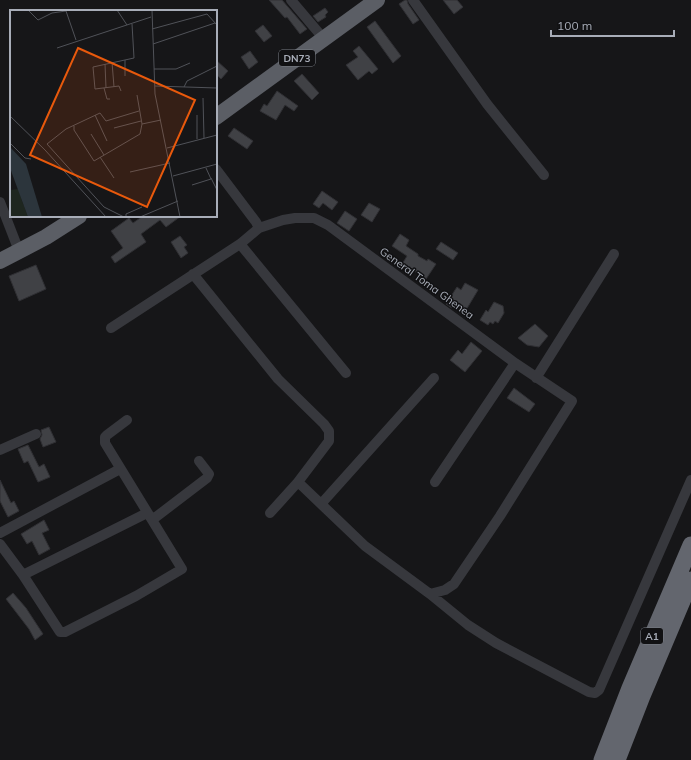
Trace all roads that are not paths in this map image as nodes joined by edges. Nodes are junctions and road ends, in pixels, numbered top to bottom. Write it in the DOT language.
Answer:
graph roads {
  1 [pos="291,0"];
  2 [pos="377,0"];
  3 [pos="413,0"];
  4 [pos="324,39"];
  5 [pos="217,116"];
  6 [pos="217,170"];
  7 [pos="544,175"];
  8 [pos="0,202"];
  9 [pos="77,217"];
  10 [pos="259,228"];
  11 [pos="240,244"];
  12 [pos="19,251"];
  13 [pos="614,254"];
  14 [pos="0,261"];
  15 [pos="193,274"];
  16 [pos="111,328"];
  17 [pos="515,363"];
  18 [pos="346,373"];
  19 [pos="434,378"];
  20 [pos="536,378"];
  21 [pos="127,420"];
  22 [pos="36,434"];
  23 [pos="0,450"];
  24 [pos="199,462"];
  25 [pos="120,469"];
  26 [pos="691,480"];
  27 [pos="298,482"];
  28 [pos="435,482"];
  29 [pos="321,504"];
  30 [pos="270,513"];
  31 [pos="149,516"];
  32 [pos="0,533"];
  33 [pos="0,544"];
  34 [pos="691,545"];
  35 [pos="23,575"];
  36 [pos="691,580"];
  37 [pos="430,594"];
  38 [pos="602,760"];
  39 [pos="617,760"];
  1 -- 4 [label="street"];
  2 -- 4 [label="highway, DN73"];
  3 -- 7 [label="street"];
  4 -- 5 [label="highway, DN73"];
  6 -- 10 [label="street"];
  8 -- 12 [label="street"];
  9 -- 12 [label="highway"];
  10 -- 11 [label="street"];
  10 -- 17 [label="street, General Toma Ghenea"];
  11 -- 15 [label="street"];
  11 -- 18 [label="street"];
  12 -- 14 [label="highway"];
  13 -- 20 [label="street"];
  15 -- 16 [label="street"];
  15 -- 27 [label="street"];
  17 -- 20 [label="street, General Toma Ghenea"];
  17 -- 28 [label="street"];
  19 -- 29 [label="street"];
  20 -- 37 [label="street, General Toma Ghenea"];
  21 -- 25 [label="street"];
  22 -- 23 [label="street"];
  24 -- 31 [label="street"];
  25 -- 31 [label="street"];
  25 -- 32 [label="street"];
  26 -- 37 [label="street"];
  27 -- 29 [label="street"];
  27 -- 30 [label="street"];
  29 -- 37 [label="street"];
  31 -- 35 [label="street"];
  31 -- 35 [label="street"];
  33 -- 35 [label="street"];
  34 -- 38 [label="highway, A1"];
  36 -- 39 [label="highway, A1"];
}
